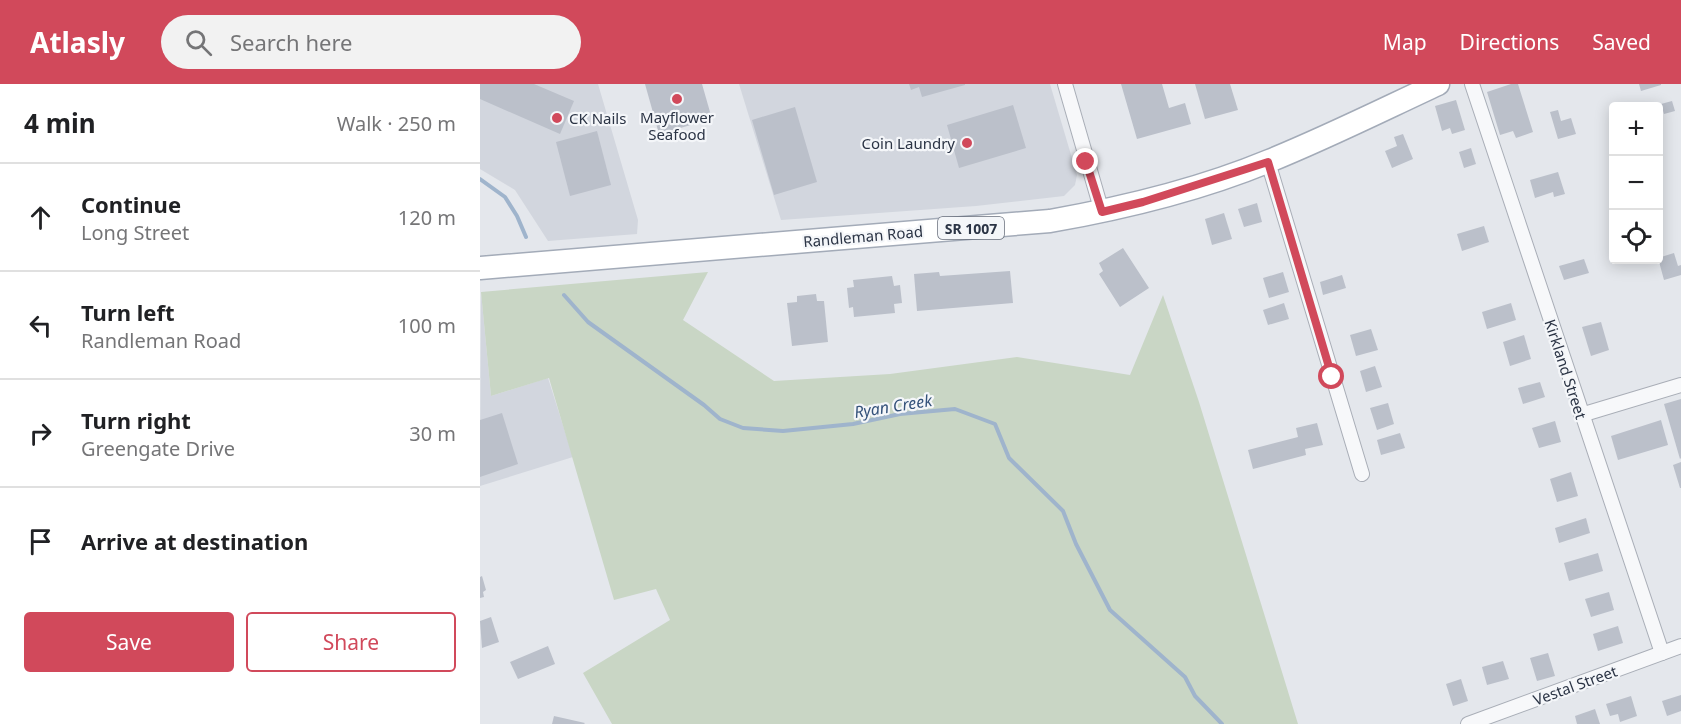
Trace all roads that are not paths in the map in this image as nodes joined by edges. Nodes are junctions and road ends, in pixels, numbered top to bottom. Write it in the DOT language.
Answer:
graph roads {
  1 [pos="1065,84"];
  2 [pos="1438,84"];
  3 [pos="1472,84"];
  4 [pos="1268,162"];
  5 [pos="1102,212"];
  6 [pos="480,268"];
  7 [pos="1681,385"];
  8 [pos="1581,416"];
  9 [pos="1362,474"];
  10 [pos="1681,646"];
  11 [pos="1662,653"];
  12 [pos="1468,724"];
  1 -- 5 [label="street"];
  2 -- 4 [label="main road, Randleman Road / SR 1007"];
  3 -- 8 [label="street, Kirkland Street"];
  4 -- 5 [label="main road, Randleman Road / SR 1007"];
  4 -- 9 [label="street"];
  5 -- 6 [label="main road, Randleman Road / SR 1007"];
  7 -- 8 [label="street"];
  8 -- 11 [label="street, Kirkland Street"];
  10 -- 11 [label="street, Vestal Street"];
  11 -- 12 [label="street, Vestal Street"];
}
